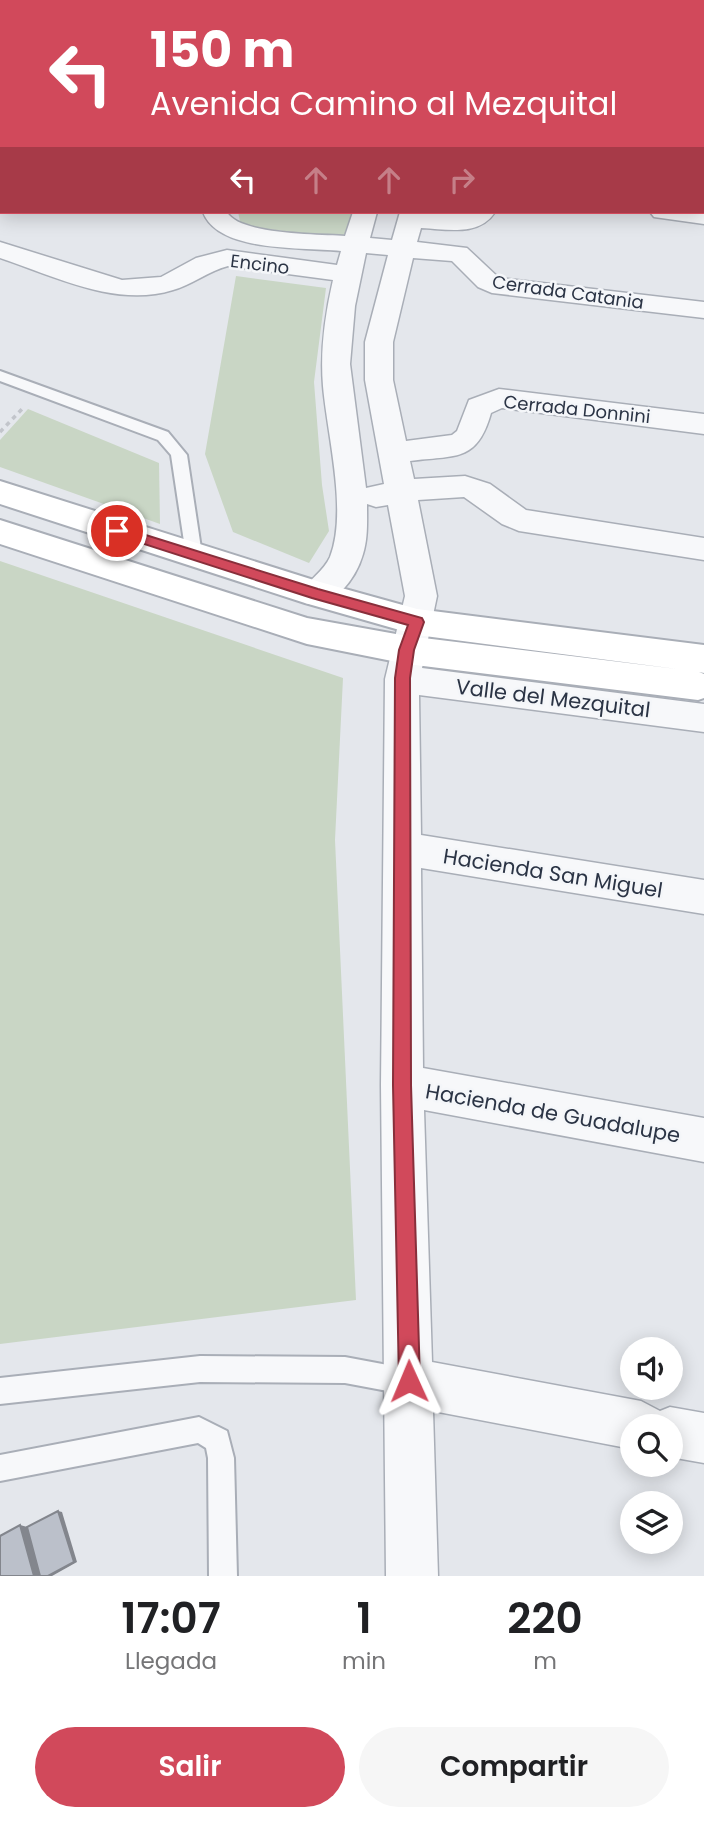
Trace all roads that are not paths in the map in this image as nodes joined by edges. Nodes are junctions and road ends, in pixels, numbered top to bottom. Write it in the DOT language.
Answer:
graph roads {
  1 [pos="216,214"];
  2 [pos="364,214"];
  3 [pos="481,214"];
  4 [pos="684,214"];
  5 [pos="411,216"];
  6 [pos="704,216"];
  7 [pos="355,246"];
  8 [pos="0,250"];
  9 [pos="402,250"];
  10 [pos="347,274"];
  11 [pos="704,310"];
  12 [pos="0,376"];
  13 [pos="704,424"];
  14 [pos="394,453"];
  15 [pos="0,492"];
  16 [pos="401,493"];
  17 [pos="351,499"];
  18 [pos="0,532"];
  19 [pos="704,549"];
  20 [pos="194,555"];
  21 [pos="317,594"];
  22 [pos="408,650"];
  23 [pos="704,659"];
  24 [pos="704,686"];
  25 [pos="704,718"];
  26 [pos="401,848"];
  27 [pos="704,897"];
  28 [pos="402,1085"];
  29 [pos="704,1140"];
  30 [pos="409,1381"];
  31 [pos="0,1391"];
  32 [pos="620,1422"];
  33 [pos="683,1434"];
  34 [pos="704,1438"];
  35 [pos="0,1468"];
  36 [pos="223,1576"];
  37 [pos="412,1576"];
  1 -- 7 [label="street, Encino"];
  2 -- 7 [label="street"];
  3 -- 5 [label="street"];
  4 -- 6 [label="street"];
  5 -- 9 [label="street"];
  7 -- 9 [label="street, Encino"];
  7 -- 10 [label="street"];
  8 -- 10 [label="street, Encino"];
  9 -- 11 [label="street, Cerrada Catania"];
  9 -- 14 [label="street"];
  10 -- 17 [label="street"];
  12 -- 20 [label="lane"];
  13 -- 14 [label="street, Cerrada Donnini"];
  14 -- 16 [label="street"];
  15 -- 20 [label="main road"];
  16 -- 17 [label="street"];
  16 -- 19 [label="street"];
  16 -- 22 [label="street"];
  17 -- 21 [label="street"];
  18 -- 22 [label="main road"];
  20 -- 21 [label="main road"];
  21 -- 22 [label="main road"];
  22 -- 23 [label="main road"];
  22 -- 24 [label="main road"];
  22 -- 25 [label="street, Valle del Mezquital"];
  22 -- 26 [label="street"];
  26 -- 27 [label="street, Hacienda San Miguel"];
  26 -- 28 [label="street"];
  28 -- 29 [label="street, Hacienda de Guadalupe"];
  28 -- 30 [label="street"];
  30 -- 31 [label="lane"];
  30 -- 32 [label="street"];
  30 -- 37 [label="street"];
  33 -- 34 [label="street"];
  35 -- 36 [label="lane"];
}
